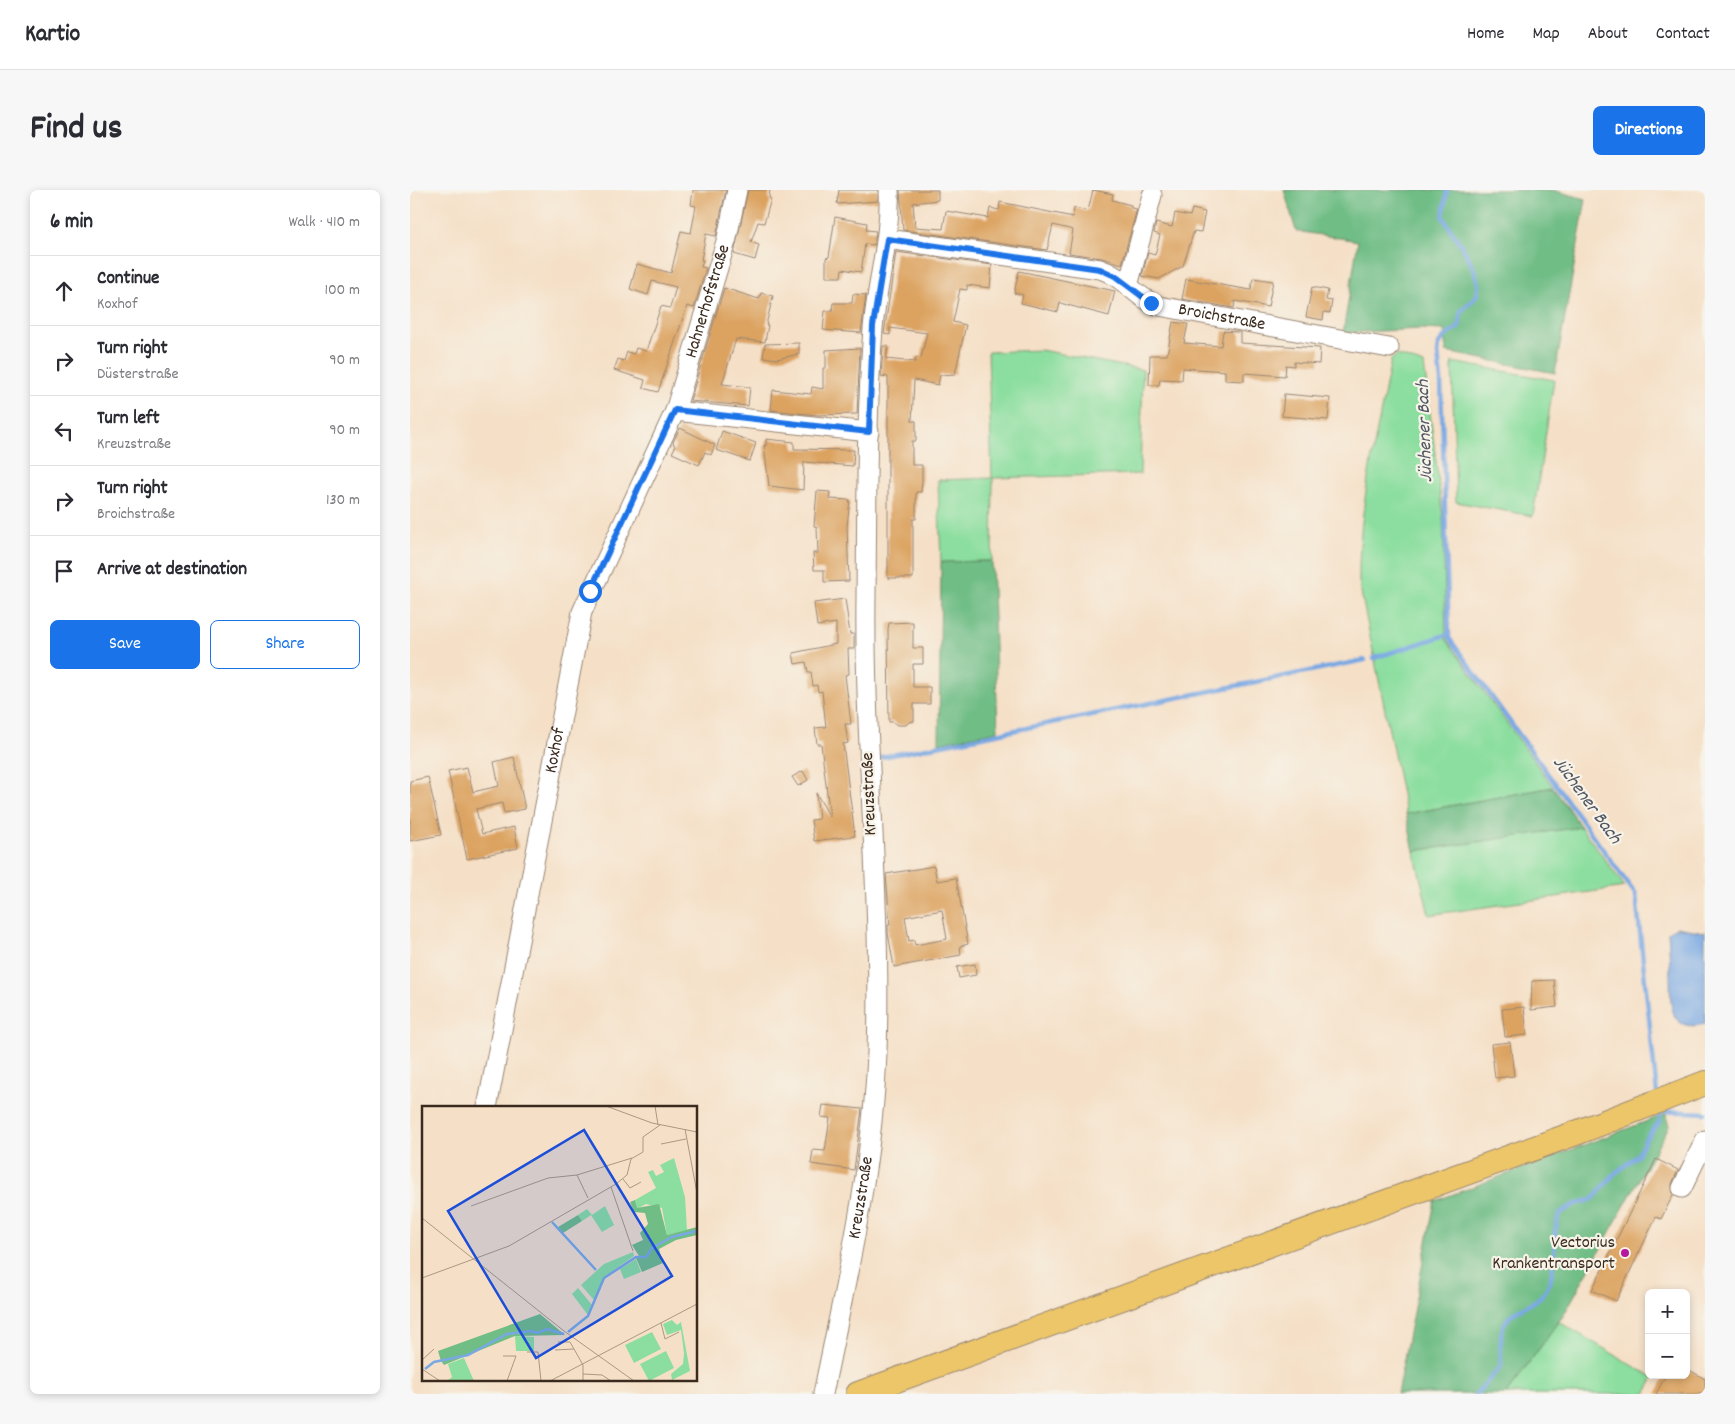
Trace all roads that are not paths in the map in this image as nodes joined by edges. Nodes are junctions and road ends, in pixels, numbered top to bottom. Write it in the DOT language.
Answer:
graph roads {
  1 [pos="737,190"];
  2 [pos="889,190"];
  3 [pos="1152,195"];
  4 [pos="887,239"];
  5 [pos="1128,286"];
  6 [pos="1389,348"];
  7 [pos="675,410"];
  8 [pos="869,432"];
  9 [pos="1705,1083"];
  10 [pos="487,1106"];
  11 [pos="1705,1140"];
  12 [pos="1682,1188"];
  13 [pos="823,1394"];
  14 [pos="858,1394"];
  1 -- 7 [label="street, Hahnerhofstraße"];
  2 -- 4 [label="street, Kreuzstraße"];
  3 -- 5 [label="street"];
  4 -- 5 [label="street, Broichstraße"];
  4 -- 8 [label="street, Kreuzstraße"];
  5 -- 6 [label="street, Broichstraße"];
  7 -- 8 [label="street"];
  7 -- 10 [label="street, Koxhof"];
  8 -- 13 [label="street, Kreuzstraße"];
  9 -- 14 [label="main road"];
  11 -- 12 [label="street"];
}
